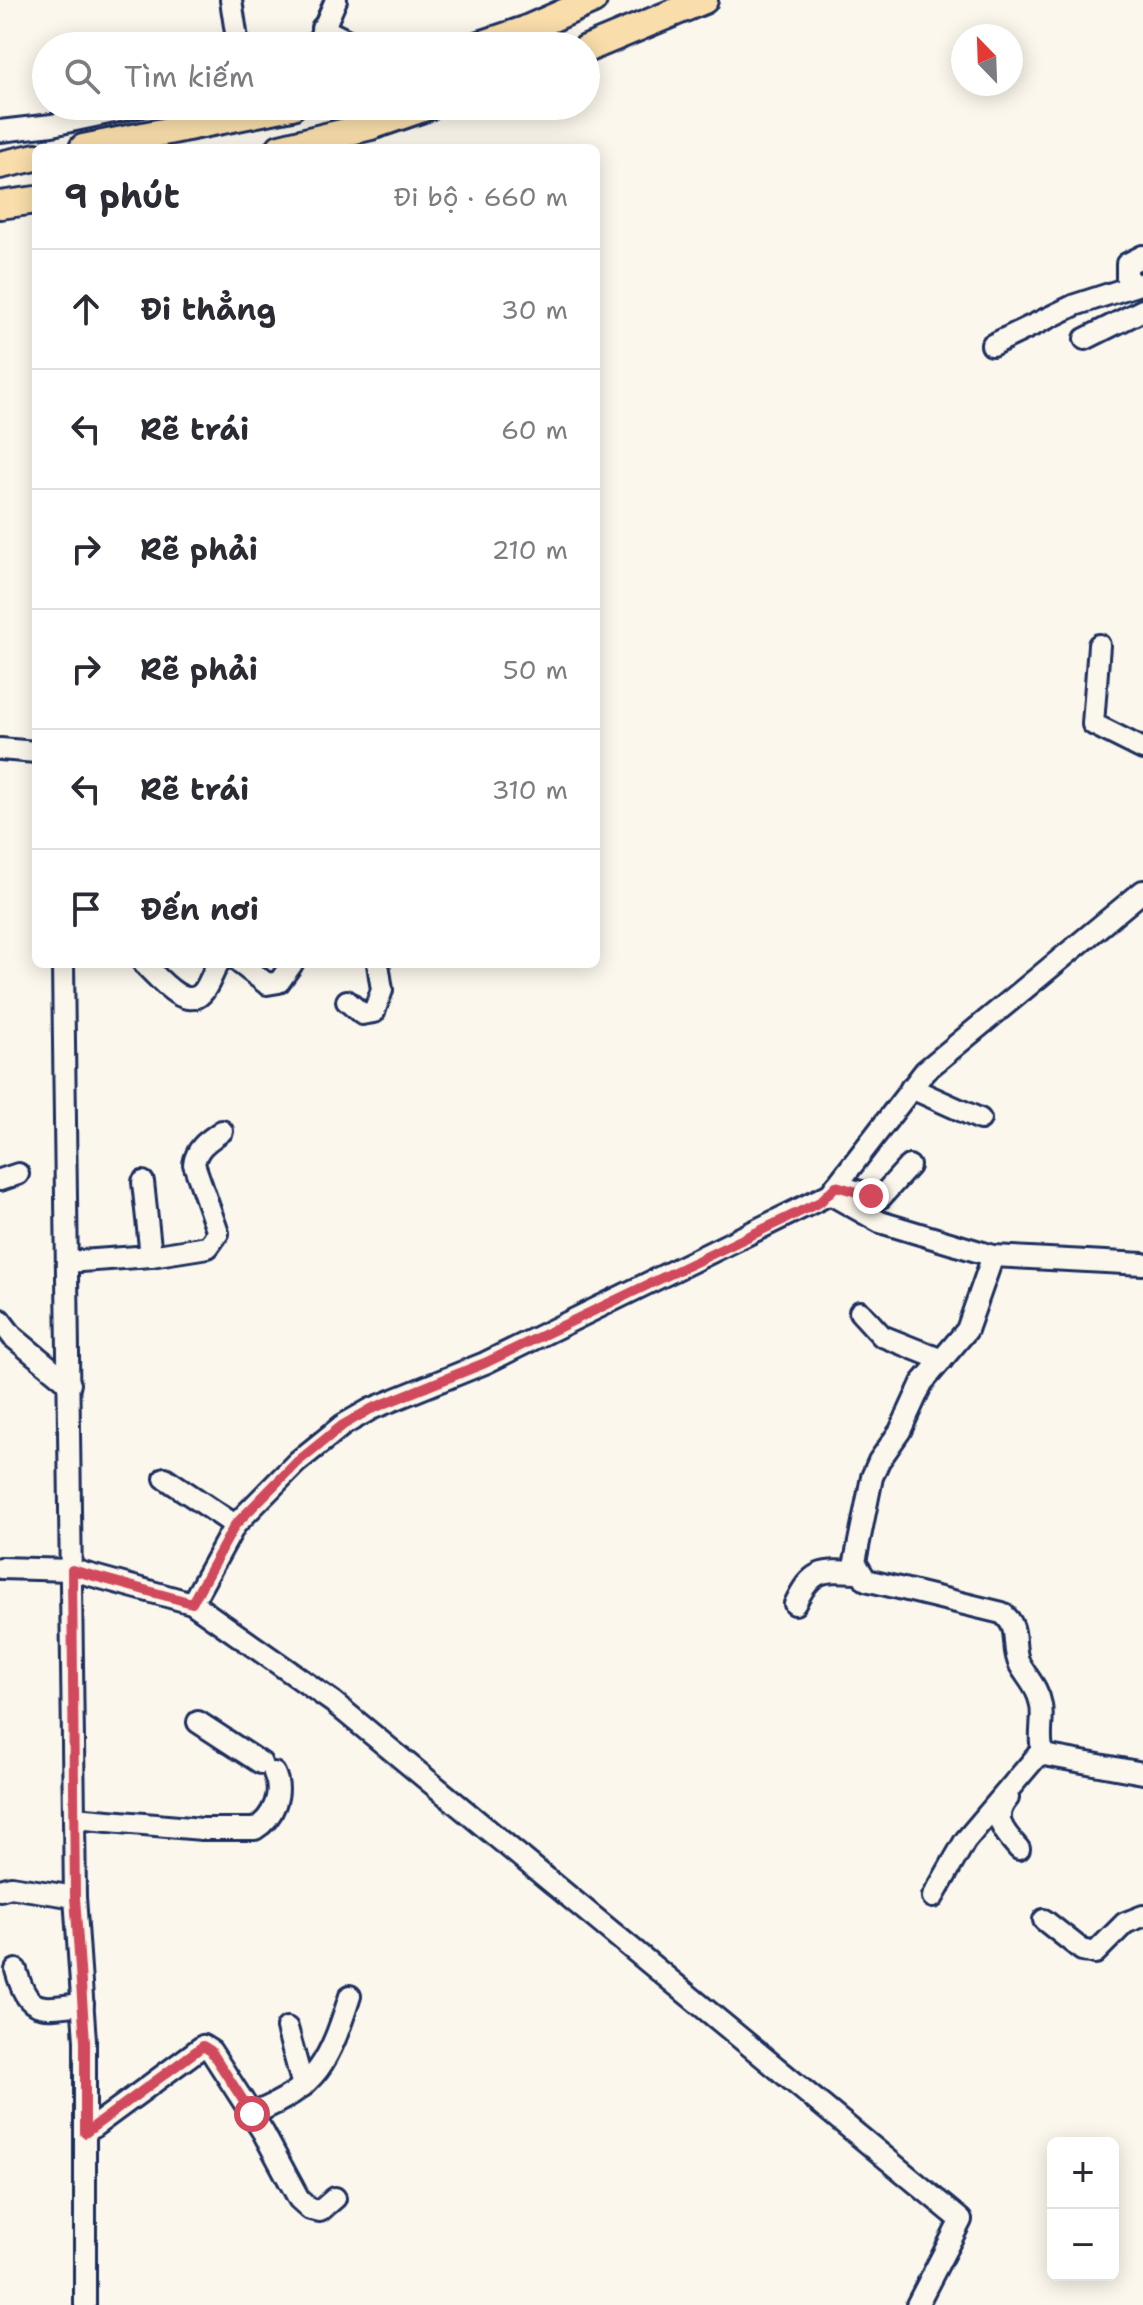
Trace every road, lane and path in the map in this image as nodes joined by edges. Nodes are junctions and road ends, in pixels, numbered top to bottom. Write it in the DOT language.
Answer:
graph roads {
  1 [pos="231,0"];
  2 [pos="336,0"];
  3 [pos="593,0"];
  4 [pos="704,0"];
  5 [pos="236,32"];
  6 [pos="321,32"];
  7 [pos="519,32"];
  8 [pos="600,43"];
  9 [pos="76,120"];
  10 [pos="222,120"];
  11 [pos="388,120"];
  12 [pos="0,131"];
  13 [pos="103,144"];
  14 [pos="297,144"];
  15 [pos="32,158"];
  16 [pos="0,165"];
  17 [pos="32,201"];
  18 [pos="0,205"];
  19 [pos="1143,256"];
  20 [pos="1135,285"];
  21 [pos="1143,310"];
  22 [pos="1085,339"];
  23 [pos="992,345"];
  24 [pos="1099,645"];
  25 [pos="0,749"];
  26 [pos="1143,749"];
  27 [pos="32,752"];
  28 [pos="1143,891"];
  29 [pos="63,968"];
  30 [pos="148,968"];
  31 [pos="216,968"];
  32 [pos="246,968"];
  33 [pos="289,968"];
  34 [pos="379,968"];
  35 [pos="347,1001"];
  36 [pos="911,1088"];
  37 [pos="980,1119"];
  38 [pos="222,1131"];
  39 [pos="909,1166"];
  40 [pos="143,1182"];
  41 [pos="833,1190"];
  42 [pos="151,1256"];
  43 [pos="993,1256"];
  44 [pos="67,1262"];
  45 [pos="1143,1264"];
  46 [pos="860,1312"];
  47 [pos="0,1320"];
  48 [pos="942,1360"];
  49 [pos="70,1384"];
  50 [pos="165,1478"];
  51 [pos="235,1525"];
  52 [pos="0,1568"];
  53 [pos="72,1570"];
  54 [pos="858,1572"];
  55 [pos="192,1603"];
  56 [pos="795,1604"];
  57 [pos="198,1722"];
  58 [pos="1043,1753"];
  59 [pos="1143,1773"];
  60 [pos="74,1818"];
  61 [pos="1019,1849"];
  62 [pos="4,1885"];
  63 [pos="75,1897"];
  64 [pos="933,1897"];
  65 [pos="1143,1916"];
  66 [pos="1044,1920"];
  67 [pos="16,1970"];
  68 [pos="350,1996"];
  69 [pos="83,2004"];
  70 [pos="287,2028"];
  71 [pos="303,2086"];
  72 [pos="252,2114"];
  73 [pos="85,2133"];
  74 [pos="335,2198"];
  75 [pos="85,2305"];
  76 [pos="917,2305"];
  1 -- 5 [label="street"];
  2 -- 6 [label="street"];
  3 -- 7 [label="main road"];
  4 -- 8 [label="main road"];
  9 -- 12 [label="street"];
  10 -- 13 [label="main road"];
  11 -- 14 [label="main road"];
  15 -- 16 [label="main road"];
  17 -- 18 [label="main road"];
  19 -- 20 [label="street"];
  20 -- 23 [label="street"];
  21 -- 22 [label="street"];
  24 -- 26 [label="street"];
  25 -- 27 [label="street"];
  28 -- 36 [label="street"];
  29 -- 44 [label="street"];
  30 -- 31 [label="street"];
  32 -- 33 [label="street"];
  34 -- 35 [label="street"];
  36 -- 37 [label="street"];
  36 -- 41 [label="street"];
  38 -- 42 [label="street"];
  39 -- 41 [label="street"];
  40 -- 42 [label="street"];
  41 -- 43 [label="street"];
  41 -- 51 [label="street"];
  42 -- 44 [label="street"];
  43 -- 45 [label="street"];
  43 -- 48 [label="street"];
  44 -- 49 [label="street"];
  46 -- 48 [label="street"];
  47 -- 49 [label="street"];
  48 -- 54 [label="street"];
  49 -- 53 [label="street"];
  50 -- 51 [label="street"];
  51 -- 55 [label="street"];
  52 -- 53 [label="street"];
  53 -- 55 [label="street"];
  53 -- 60 [label="street"];
  54 -- 56 [label="street"];
  54 -- 58 [label="street"];
  55 -- 76 [label="street"];
  57 -- 60 [label="street"];
  58 -- 59 [label="street"];
  58 -- 61 [label="street"];
  58 -- 64 [label="street"];
  60 -- 63 [label="street"];
  62 -- 63 [label="street"];
  63 -- 69 [label="street"];
  65 -- 66 [label="street"];
  67 -- 69 [label="street"];
  68 -- 71 [label="street"];
  69 -- 73 [label="street"];
  70 -- 71 [label="street"];
  71 -- 72 [label="street"];
  72 -- 73 [label="street"];
  72 -- 74 [label="street"];
  73 -- 75 [label="street"];
}
